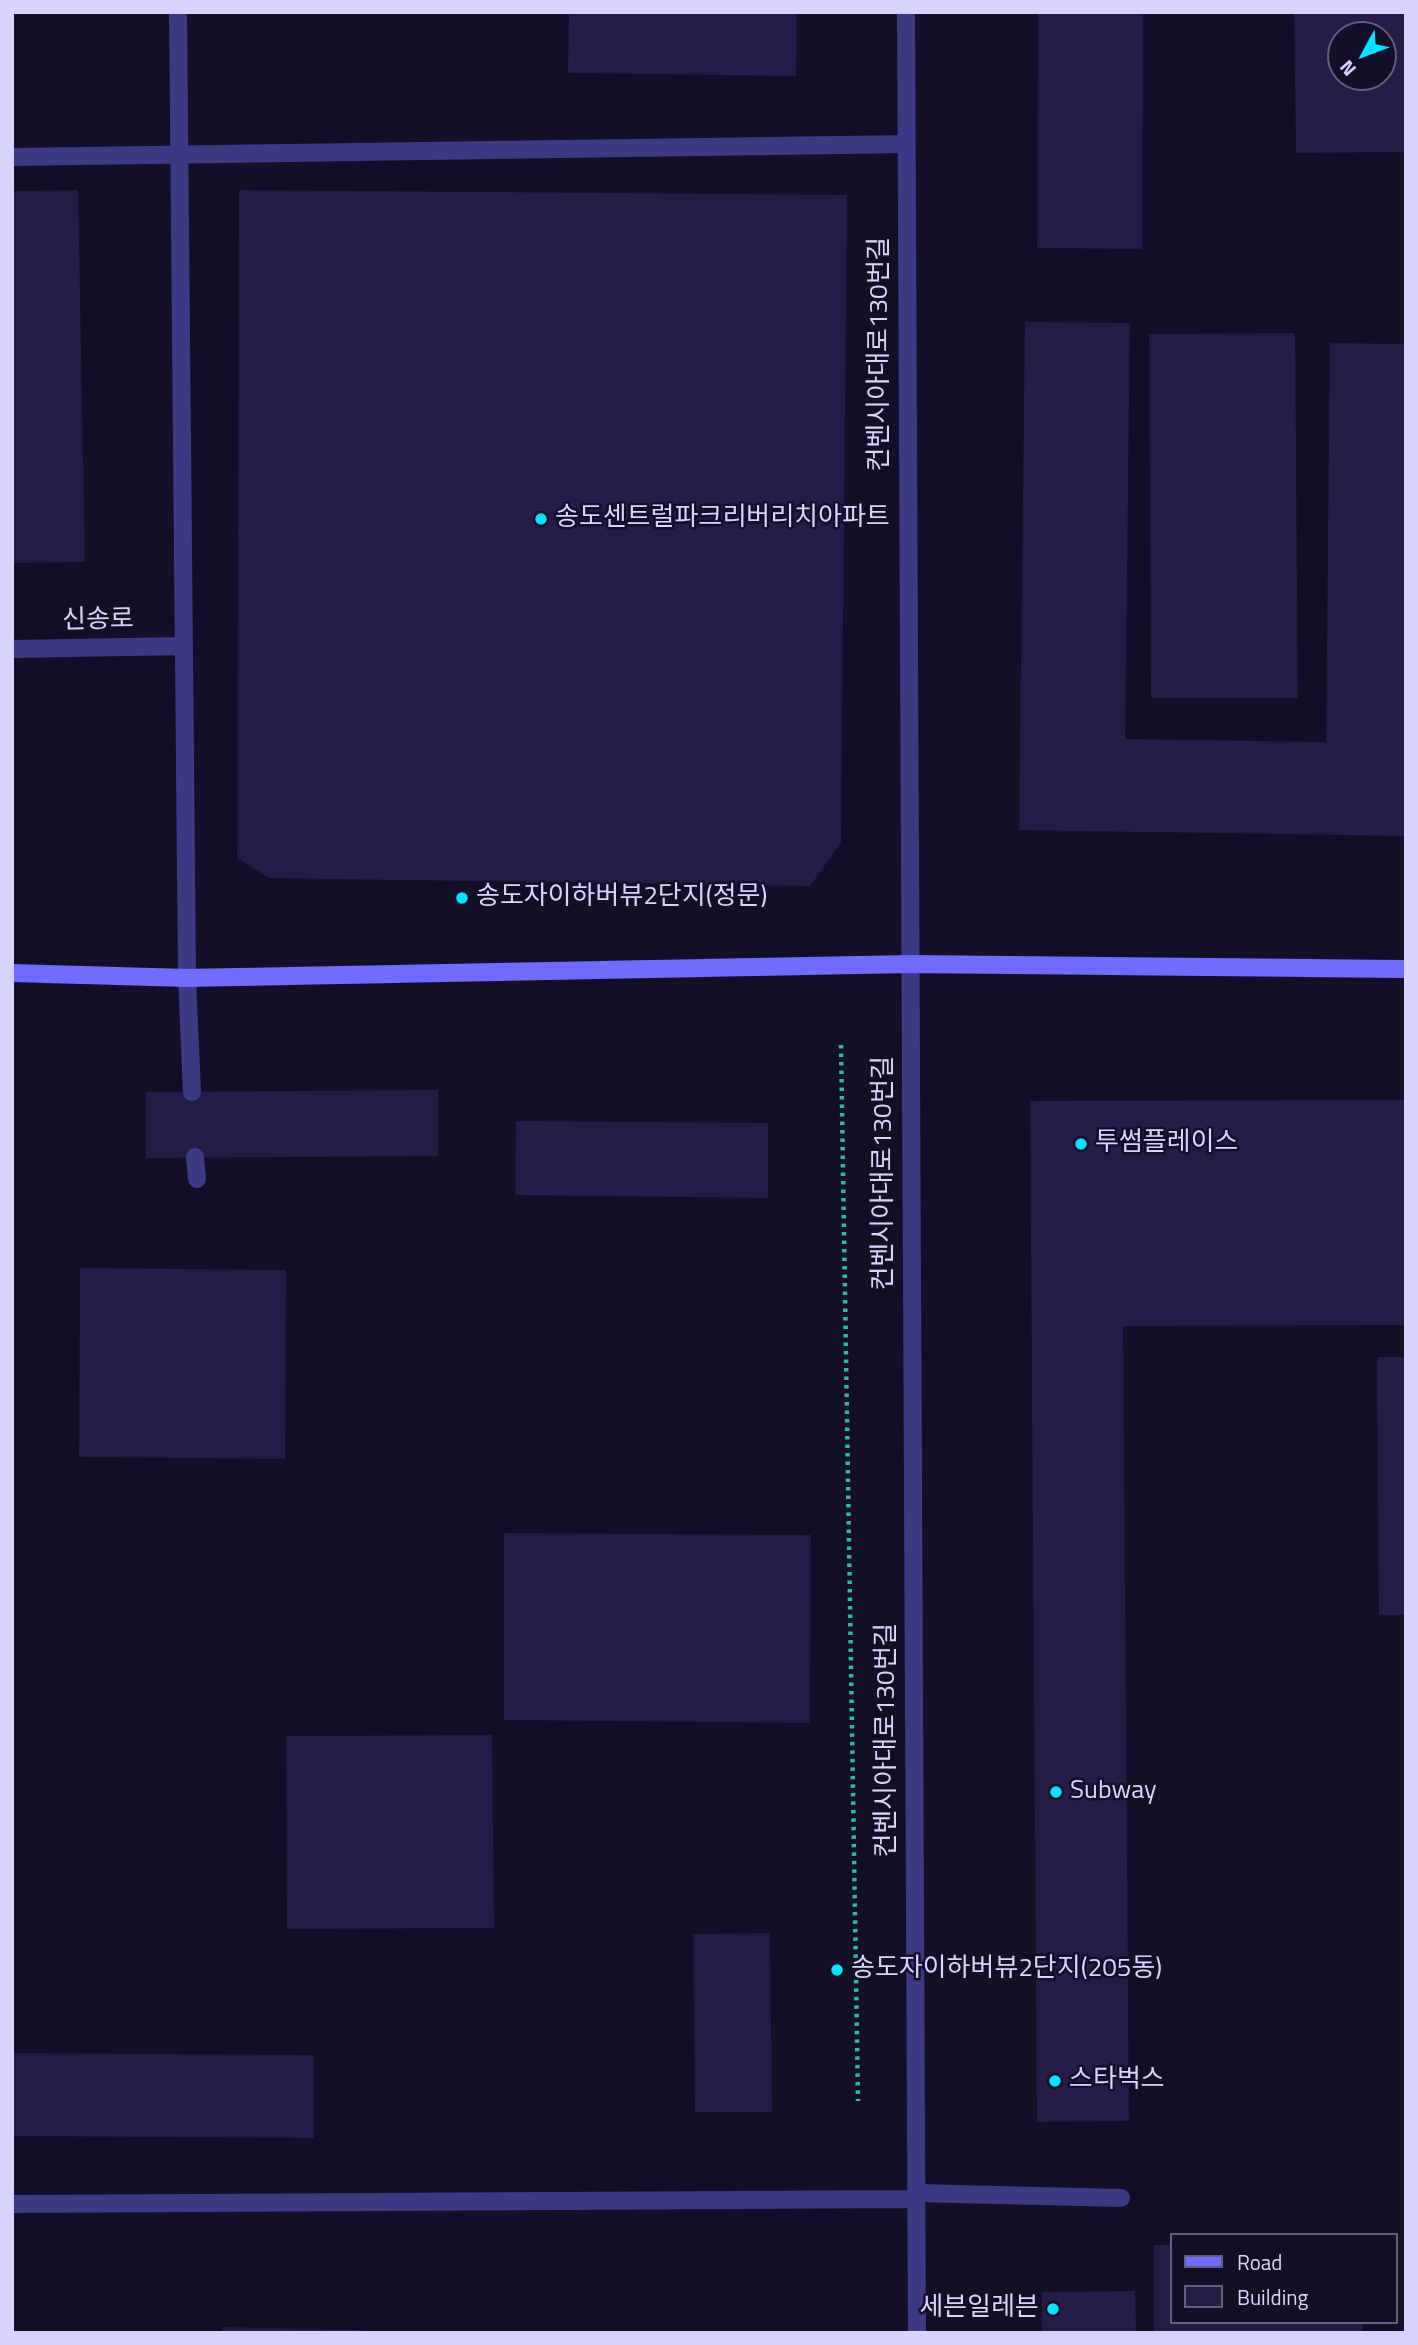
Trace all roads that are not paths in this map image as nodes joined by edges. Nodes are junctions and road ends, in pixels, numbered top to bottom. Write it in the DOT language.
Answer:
graph roads {
  1 [pos="178,12"];
  2 [pos="906,12"];
  3 [pos="907,144"];
  4 [pos="179,155"];
  5 [pos="12,157"];
  6 [pos="184,646"];
  7 [pos="12,649"];
  8 [pos="911,964"];
  9 [pos="1406,969"];
  10 [pos="12,973"];
  11 [pos="187,978"];
  12 [pos="192,1091"];
  13 [pos="195,1157"];
  14 [pos="197,1179"];
  15 [pos="917,2196"];
  16 [pos="1121,2198"];
  17 [pos="12,2204"];
  18 [pos="917,2333"];
  1 -- 4 [label="street"];
  2 -- 3 [label="street, 컨벤시아대로130번길"];
  3 -- 4 [label="street"];
  3 -- 8 [label="street, 컨벤시아대로130번길"];
  4 -- 5 [label="street"];
  4 -- 6 [label="street"];
  6 -- 7 [label="street, 신송로"];
  6 -- 11 [label="street"];
  8 -- 9 [label="street"];
  8 -- 11 [label="street"];
  8 -- 15 [label="street, 컨벤시아대로130번길"];
  10 -- 11 [label="street"];
  11 -- 12 [label="street"];
  13 -- 14 [label="street"];
  15 -- 16 [label="street"];
  15 -- 17 [label="street"];
  15 -- 18 [label="street, 컨벤시아대로130번길"];
}
